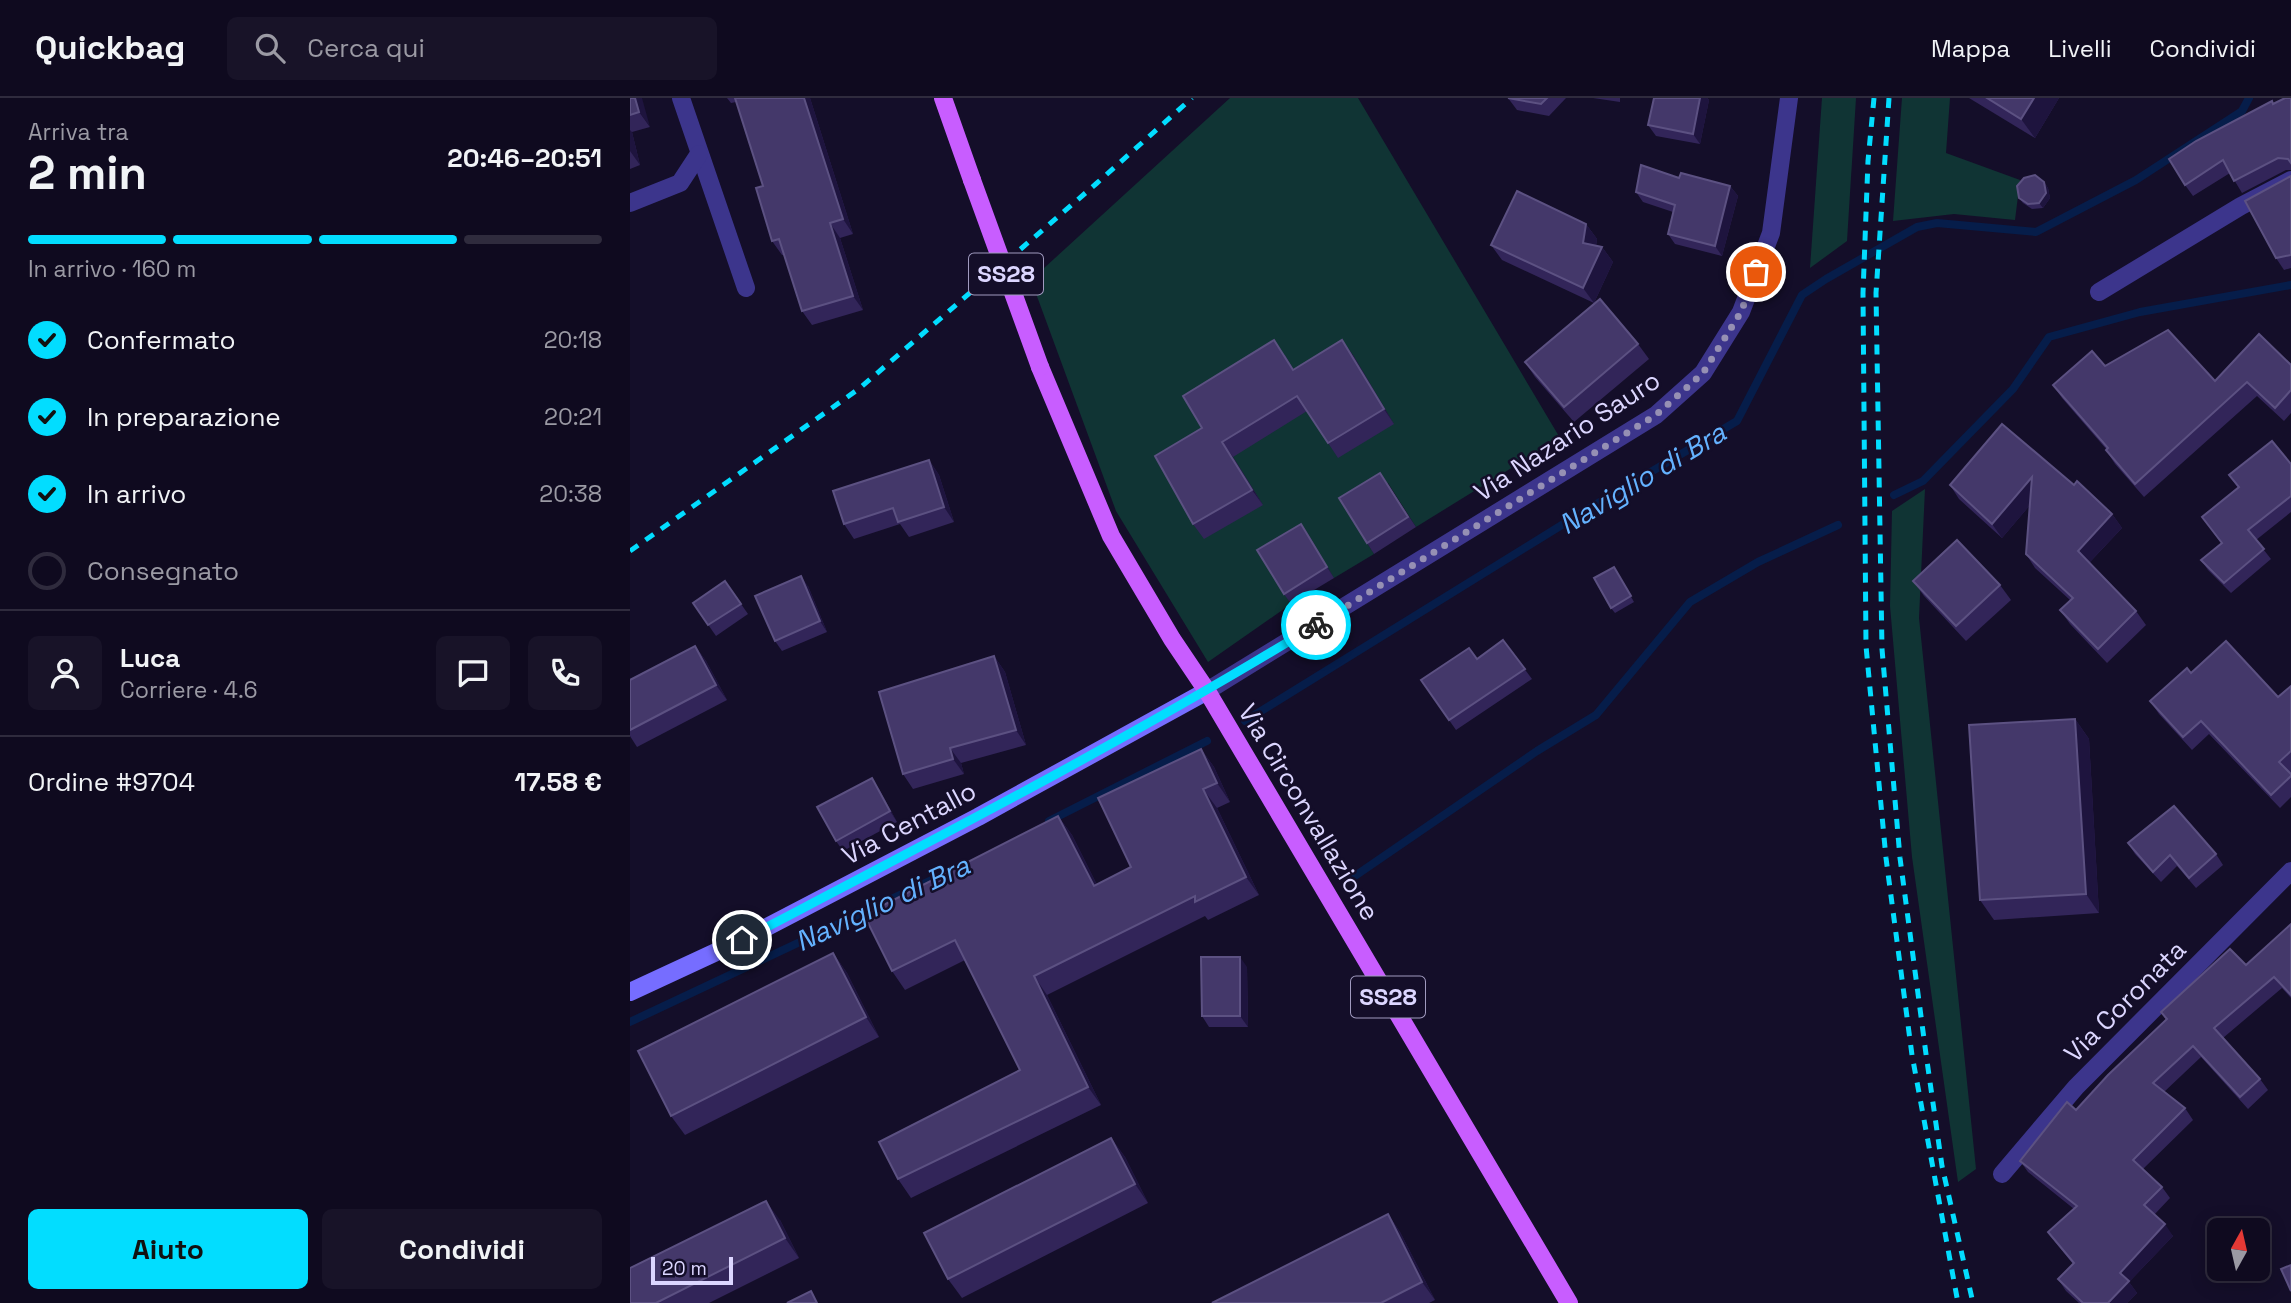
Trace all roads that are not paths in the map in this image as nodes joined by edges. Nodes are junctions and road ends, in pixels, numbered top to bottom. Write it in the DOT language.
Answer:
graph roads {
  1 [pos="681,98"];
  2 [pos="943,98"];
  3 [pos="1789,98"];
  4 [pos="699,154"];
  5 [pos="2291,180"];
  6 [pos="630,203"];
  7 [pos="746,288"];
  8 [pos="2099,292"];
  9 [pos="1207,691"];
  10 [pos="2291,871"];
  11 [pos="630,992"];
  12 [pos="2001,1174"];
  13 [pos="1569,1303"];
  1 -- 4 [label="street"];
  2 -- 9 [label="main road, Via Circonvallazione / SS28, bridge"];
  3 -- 9 [label="street, Via Nazario Sauro"];
  4 -- 6 [label="street"];
  4 -- 7 [label="street"];
  5 -- 8 [label="street"];
  9 -- 11 [label="main road, Via Centallo"];
  9 -- 13 [label="main road, Via Circonvallazione / SS28"];
  10 -- 12 [label="street, Via Coronata"];
}
